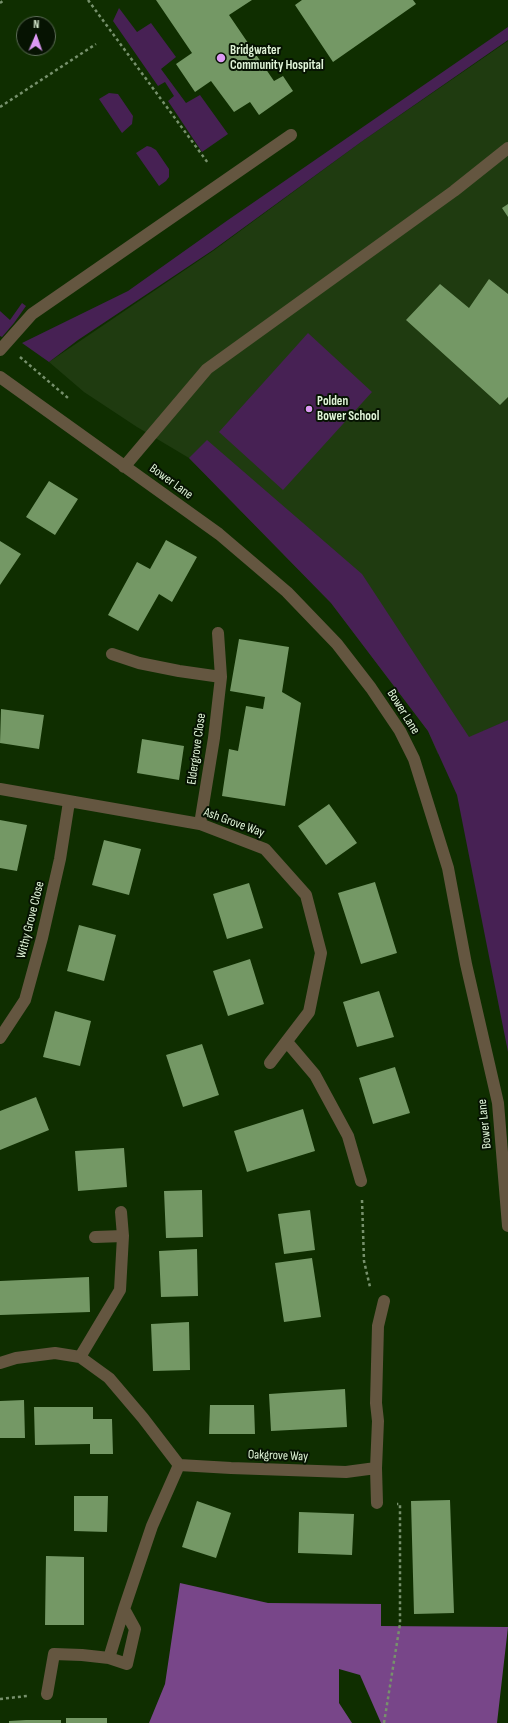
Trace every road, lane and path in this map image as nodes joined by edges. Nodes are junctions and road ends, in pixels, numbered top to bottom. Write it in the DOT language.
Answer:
graph roads {
  1 [pos="4,0"];
  2 [pos="88,0"];
  3 [pos="0,3"];
  4 [pos="96,44"];
  5 [pos="0,107"];
  6 [pos="292,135"];
  7 [pos="508,148"];
  8 [pos="208,163"];
  9 [pos="0,350"];
  10 [pos="0,377"];
  11 [pos="124,467"];
  12 [pos="218,633"];
  13 [pos="112,654"];
  14 [pos="221,678"];
  15 [pos="0,789"];
  16 [pos="69,802"];
  17 [pos="200,824"];
  18 [pos="0,1038"];
  19 [pos="287,1042"];
  20 [pos="270,1063"];
  21 [pos="361,1181"];
  22 [pos="121,1212"];
  23 [pos="508,1226"];
  24 [pos="123,1236"];
  25 [pos="95,1237"];
  26 [pos="370,1290"];
  27 [pos="384,1302"];
  28 [pos="80,1357"];
  29 [pos="0,1363"];
  30 [pos="179,1465"];
  31 [pos="376,1468"];
  32 [pos="377,1503"];
  33 [pos="124,1609"];
  34 [pos="109,1658"];
  35 [pos="47,1694"];
  36 [pos="0,1699"];
  37 [pos="384,1723"];
  1 -- 3 [label="path"];
  2 -- 8 [label="path"];
  4 -- 5 [label="path"];
  6 -- 9 [label="street"];
  7 -- 11 [label="street"];
  10 -- 11 [label="street, Bower Lane"];
  11 -- 23 [label="street, Bower Lane"];
  12 -- 14 [label="street, Eldergrove Close"];
  13 -- 14 [label="street"];
  14 -- 17 [label="street, Eldergrove Close"];
  15 -- 16 [label="street, Ash Grove Way"];
  16 -- 17 [label="street, Ash Grove Way"];
  16 -- 18 [label="street, Withy Grove Close"];
  17 -- 19 [label="street, Ash Grove Way"];
  19 -- 20 [label="street, Ash Grove Way"];
  19 -- 21 [label="street"];
  21 -- 26 [label="path"];
  22 -- 24 [label="street"];
  24 -- 25 [label="street"];
  24 -- 28 [label="street"];
  27 -- 31 [label="street"];
  28 -- 29 [label="street"];
  28 -- 30 [label="street"];
  30 -- 31 [label="street, Oakgrove Way"];
  30 -- 33 [label="street"];
  31 -- 32 [label="street"];
  32 -- 37 [label="path"];
  33 -- 34 [label="street"];
  33 -- 34 [label="street"];
  34 -- 35 [label="street"];
  35 -- 36 [label="path"];
}
